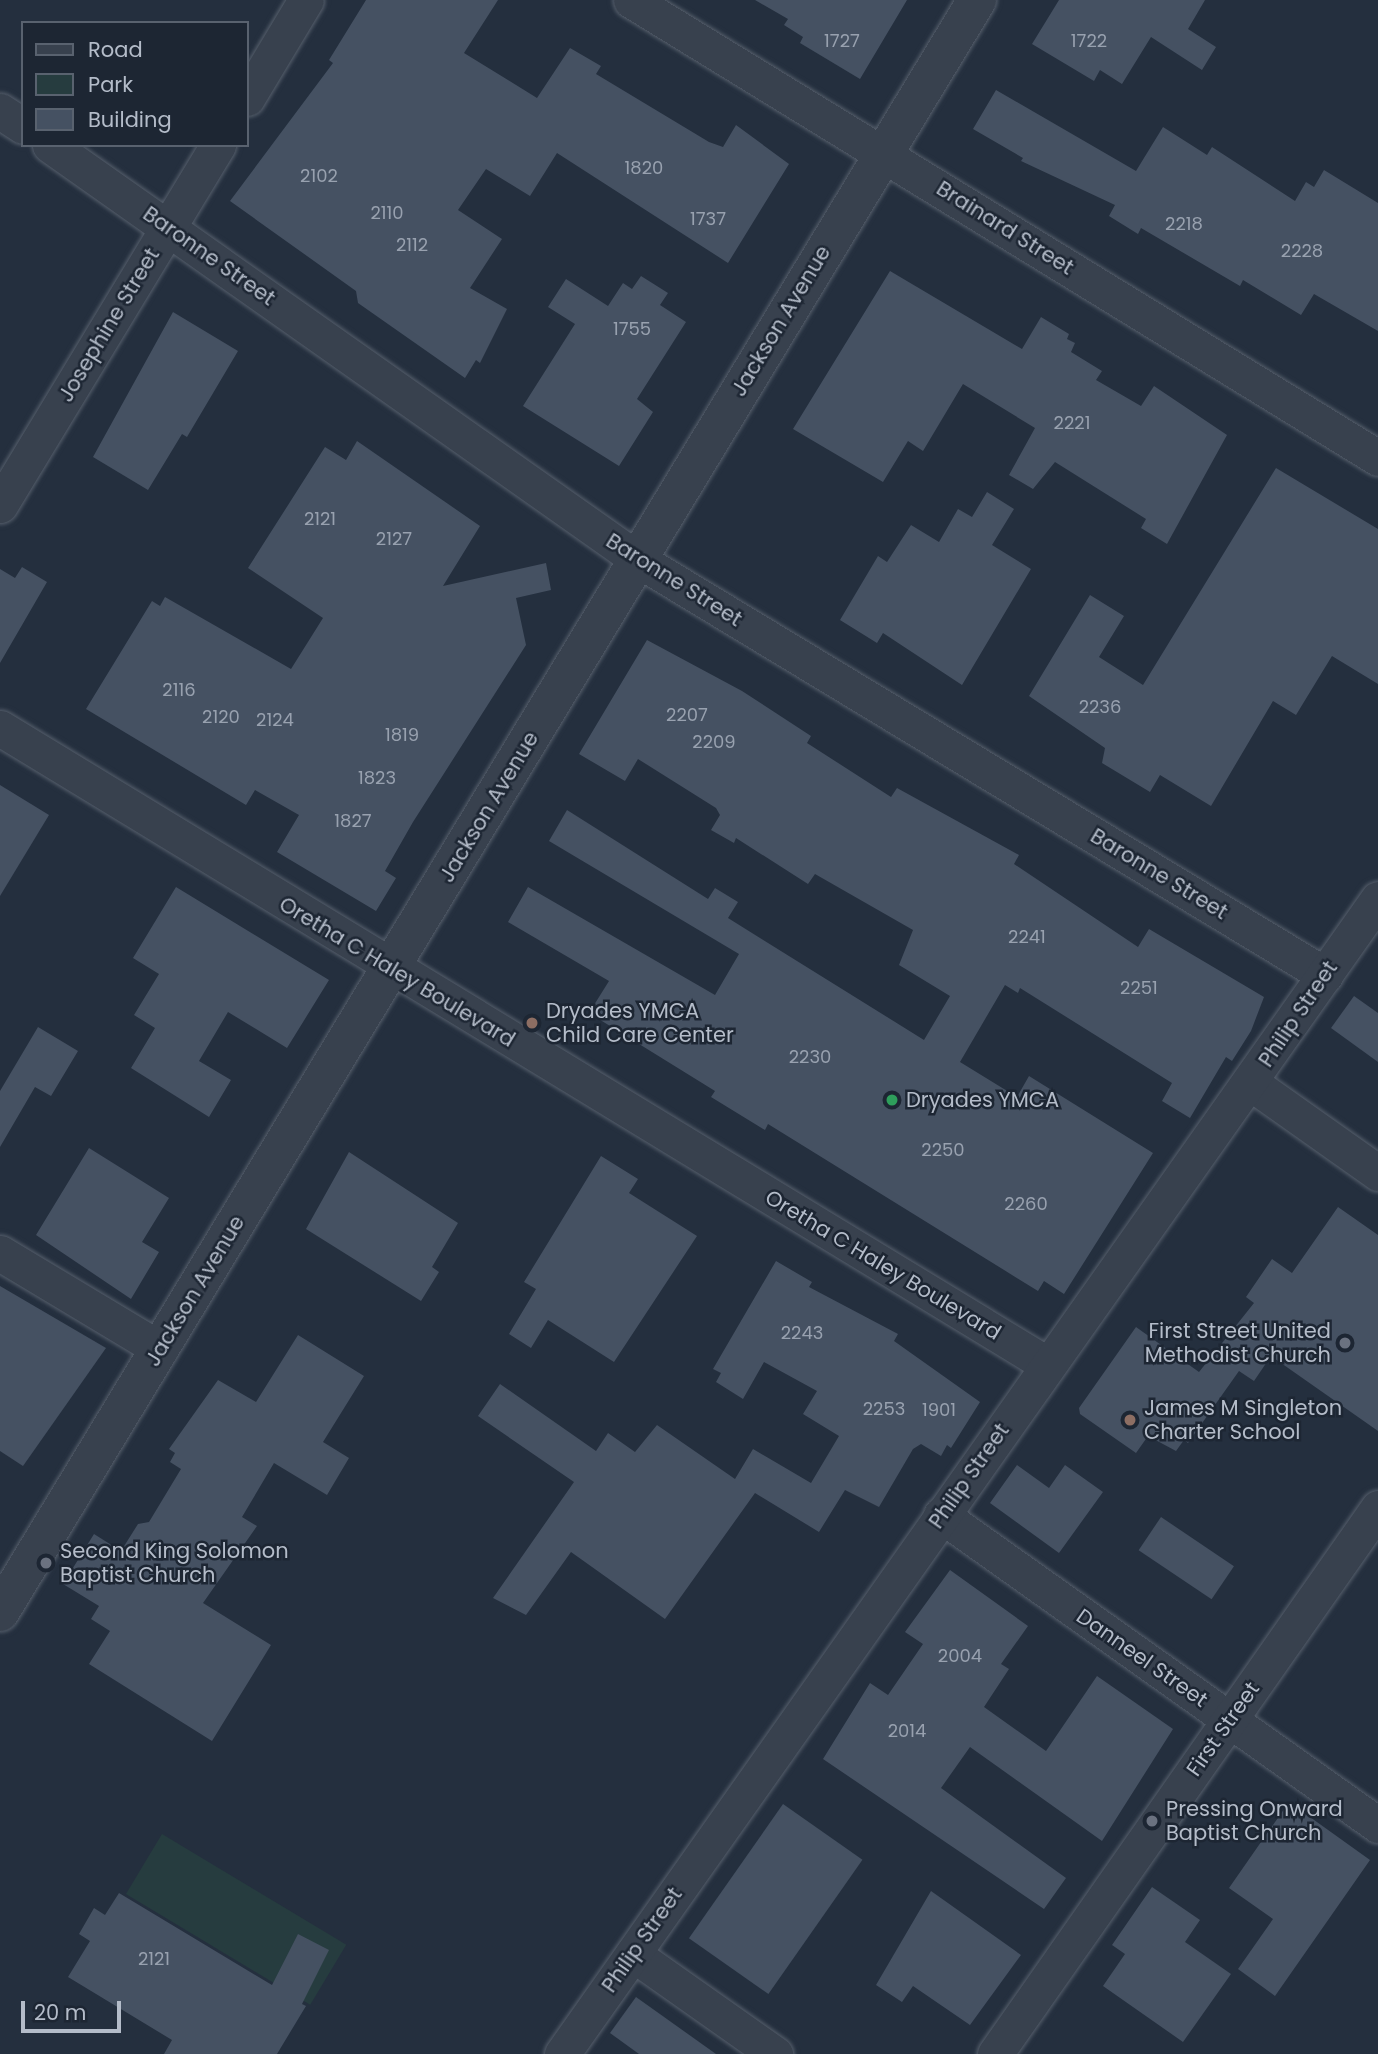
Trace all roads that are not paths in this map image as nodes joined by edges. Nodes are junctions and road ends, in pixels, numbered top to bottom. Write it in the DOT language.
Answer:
graph roads {
  1 [pos="306,0"];
  2 [pos="631,0"];
  3 [pos="977,0"];
  4 [pos="248,96"];
  5 [pos="0,111"];
  6 [pos="21,125"];
  7 [pos="53,147"];
  8 [pos="217,147"];
  9 [pos="883,152"];
  10 [pos="169,228"];
  11 [pos="1378,458"];
  12 [pos="0,505"];
  13 [pos="637,559"];
  14 [pos="0,728"];
  15 [pos="1378,900"];
  16 [pos="391,970"];
  17 [pos="1325,975"];
  18 [pos="1251,1083"];
  19 [pos="1378,1173"];
  20 [pos="0,1252"];
  21 [pos="160,1349"];
  22 [pos="1048,1365"];
  23 [pos="1378,1508"];
  24 [pos="941,1516"];
  25 [pos="0,1612"];
  26 [pos="1229,1720"];
  27 [pos="1378,1825"];
  28 [pos="633,1954"];
  29 [pos="562,2054"];
  30 [pos="775,2054"];
  31 [pos="995,2054"];
  1 -- 4 [label="street"];
  2 -- 9 [label="street, Brainard Street"];
  3 -- 9 [label="street, Jackson Avenue"];
  5 -- 6 [label="street"];
  7 -- 10 [label="street, Baronne Street"];
  8 -- 10 [label="street, Josephine Street"];
  9 -- 11 [label="street, Brainard Street"];
  9 -- 13 [label="street, Jackson Avenue"];
  10 -- 12 [label="street, Josephine Street"];
  10 -- 13 [label="street, Baronne Street"];
  13 -- 16 [label="street, Jackson Avenue"];
  13 -- 17 [label="street, Baronne Street"];
  14 -- 16 [label="street, Oretha C Haley Boulevard"];
  15 -- 17 [label="street, Philip Street"];
  16 -- 21 [label="street, Jackson Avenue"];
  16 -- 22 [label="street, Oretha C Haley Boulevard"];
  17 -- 18 [label="street, Philip Street"];
  18 -- 19 [label="street"];
  18 -- 22 [label="street, Philip Street"];
  20 -- 21 [label="street"];
  21 -- 25 [label="street, Jackson Avenue"];
  22 -- 24 [label="street, Philip Street"];
  23 -- 26 [label="street, First Street"];
  24 -- 26 [label="street, Danneel Street"];
  24 -- 28 [label="street, Philip Street"];
  26 -- 27 [label="street, Danneel Street"];
  26 -- 31 [label="street, First Street"];
  28 -- 29 [label="street, Philip Street"];
  28 -- 30 [label="street"];
}
